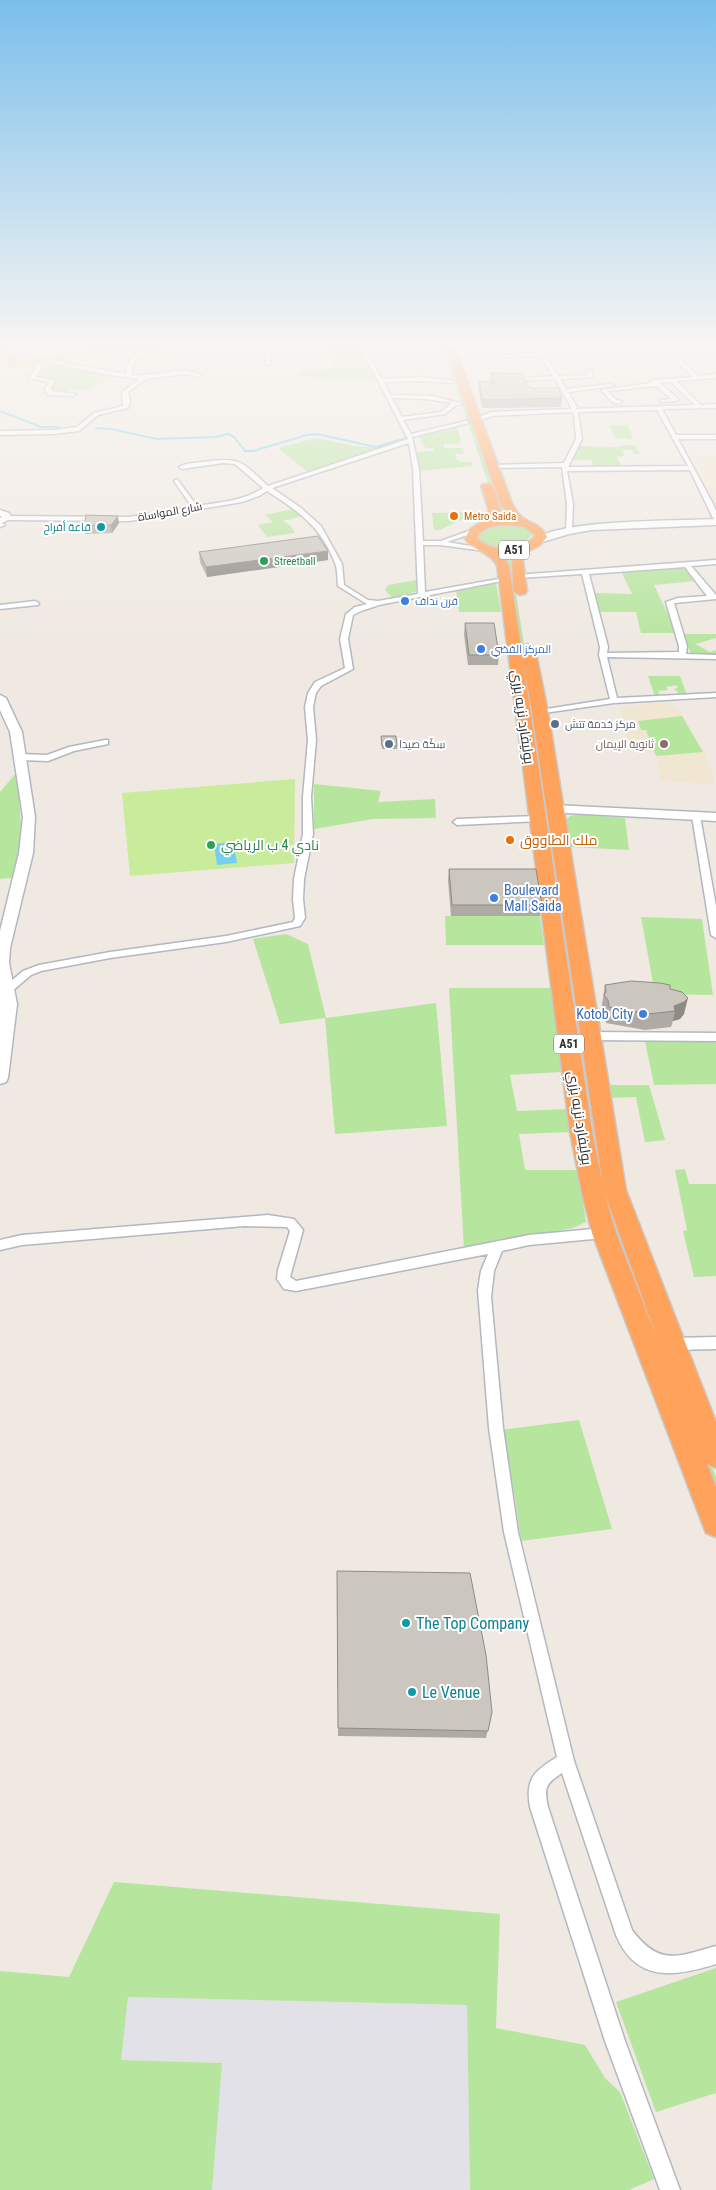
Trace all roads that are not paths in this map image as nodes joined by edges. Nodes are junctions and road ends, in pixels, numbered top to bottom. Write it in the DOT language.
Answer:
graph roads {
  1 [pos="388,446"];
  2 [pos="412,446"];
  3 [pos="477,446"];
  4 [pos="482,446"];
  5 [pos="574,446"];
  6 [pos="678,446"];
  7 [pos="182,467"];
  8 [pos="492,467"];
  9 [pos="564,467"];
  10 [pos="691,468"];
  11 [pos="177,481"];
  12 [pos="267,488"];
  13 [pos="196,508"];
  14 [pos="716,518"];
  15 [pos="2,519"];
  16 [pos="716,522"];
  17 [pos="527,525"];
  18 [pos="479,528"];
  19 [pos="569,528"];
  20 [pos="538,540"];
  21 [pos="420,543"];
  22 [pos="440,543"];
  23 [pos="487,550"];
  24 [pos="519,550"];
  25 [pos="716,562"];
  26 [pos="687,565"];
  27 [pos="585,572"];
  28 [pos="511,578"];
  29 [pos="422,595"];
  30 [pos="714,597"];
  31 [pos="35,602"];
  32 [pos="378,603"];
  33 [pos="0,607"];
  34 [pos="603,655"];
  35 [pos="680,656"];
  36 [pos="716,657"];
  37 [pos="716,695"];
  38 [pos="0,698"];
  39 [pos="614,701"];
  40 [pos="540,712"];
  41 [pos="5,717"];
  42 [pos="105,742"];
  43 [pos="20,757"];
  44 [pos="546,814"];
  45 [pos="696,816"];
  46 [pos="716,817"];
  47 [pos="457,822"];
  48 [pos="716,935"];
  49 [pos="1,963"];
  50 [pos="8,990"];
  51 [pos="590,1036"];
  52 [pos="716,1037"];
  53 [pos="0,1078"];
  54 [pos="604,1232"];
  55 [pos="0,1245"];
  56 [pos="498,1247"];
  57 [pos="716,1343"];
  58 [pos="672,1344"];
  59 [pos="716,1455"];
  60 [pos="716,1523"];
  61 [pos="566,1762"];
  62 [pos="716,1955"];
  63 [pos="670,2190"];
  1 -- 12 [label="street, شارع المواساة"];
  2 -- 21 [label="street"];
  3 -- 18 [label="highway, A51"];
  4 -- 8 [label="highway, A51"];
  5 -- 9 [label="street"];
  6 -- 10 [label="street"];
  7 -- 12 [label="street"];
  8 -- 9 [label="street"];
  8 -- 17 [label="highway, A51"];
  9 -- 10 [label="street"];
  9 -- 19 [label="street"];
  10 -- 14 [label="street"];
  11 -- 13 [label="street"];
  12 -- 13 [label="street, شارع المواساة"];
  12 -- 32 [label="street"];
  13 -- 15 [label="street, شارع المواساة"];
  16 -- 19 [label="main road"];
  17 -- 18 [label="highway, A51"];
  17 -- 19 [label="main road"];
  17 -- 20 [label="highway, A51"];
  18 -- 22 [label="street"];
  18 -- 23 [label="highway, A51"];
  19 -- 20 [label="main road"];
  20 -- 24 [label="highway, A51"];
  21 -- 22 [label="street"];
  21 -- 29 [label="street"];
  22 -- 23 [label="street"];
  23 -- 24 [label="highway, A51"];
  23 -- 28 [label="highway, بوليفارد نزيه بزري / A51"];
  24 -- 28 [label="highway, بوليفارد نزيه بزري / A51"];
  25 -- 26 [label="street"];
  26 -- 27 [label="street"];
  26 -- 30 [label="street"];
  27 -- 28 [label="street"];
  27 -- 34 [label="street"];
  28 -- 29 [label="street"];
  28 -- 40 [label="highway, بوليفارد نزيه بزري / A51"];
  28 -- 44 [label="highway, بوليفارد نزيه بزري / A51"];
  29 -- 32 [label="street"];
  30 -- 35 [label="street"];
  31 -- 33 [label="street"];
  32 -- 50 [label="street"];
  34 -- 35 [label="street"];
  34 -- 39 [label="street"];
  35 -- 36 [label="street"];
  37 -- 39 [label="street"];
  38 -- 41 [label="main road"];
  39 -- 40 [label="street"];
  40 -- 44 [label="highway, بوليفارد نزيه بزري / A51"];
  41 -- 43 [label="main road"];
  42 -- 43 [label="street"];
  43 -- 49 [label="main road"];
  44 -- 45 [label="main road"];
  44 -- 47 [label="street"];
  44 -- 51 [label="highway, بوليفارد نزيه بزري / A51"];
  44 -- 54 [label="highway, بوليفارد نزيه بزري / A51"];
  45 -- 46 [label="main road"];
  45 -- 48 [label="street"];
  49 -- 50 [label="main road"];
  50 -- 53 [label="main road"];
  51 -- 52 [label="street"];
  51 -- 58 [label="highway, بوليفارد نزيه بزري / A51"];
  54 -- 56 [label="street"];
  54 -- 60 [label="highway, بوليفارد نزيه بزري / A51"];
  55 -- 56 [label="street"];
  56 -- 61 [label="street"];
  57 -- 58 [label="street"];
  58 -- 59 [label="highway, بوليفارد نزيه بزري / A51"];
  61 -- 62 [label="street"];
  61 -- 63 [label="street"];
}
